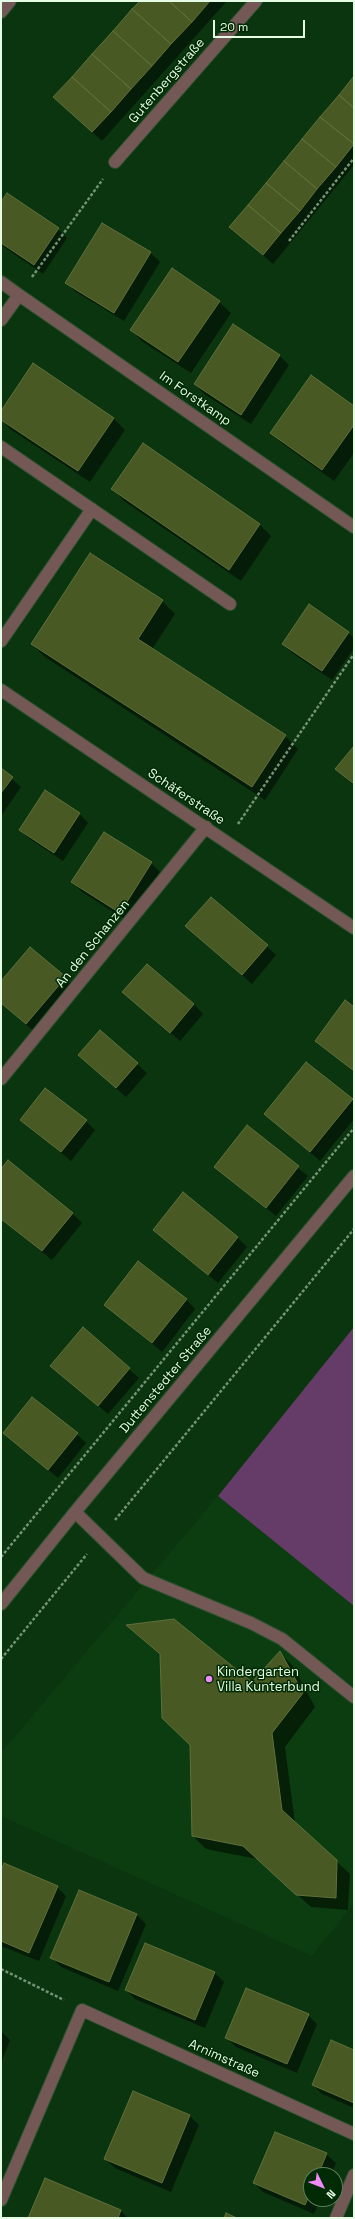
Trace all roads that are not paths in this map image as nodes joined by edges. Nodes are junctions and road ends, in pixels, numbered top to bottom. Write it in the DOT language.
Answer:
graph roads {
  1 [pos="10,1"];
  2 [pos="256,1"];
  3 [pos="1,12"];
  4 [pos="115,162"];
  5 [pos="1,282"];
  6 [pos="19,295"];
  7 [pos="1,320"];
  8 [pos="1,447"];
  9 [pos="92,509"];
  10 [pos="354,527"];
  11 [pos="230,604"];
  12 [pos="1,641"];
  13 [pos="1,690"];
  14 [pos="206,827"];
  15 [pos="354,928"];
  16 [pos="1,1079"];
  17 [pos="354,1176"];
  18 [pos="75,1512"];
  19 [pos="1,1604"];
  20 [pos="354,1697"];
  21 [pos="354,2134"];
  22 [pos="354,2175"];
  23 [pos="1,2200"];
  24 [pos="336,2218"];
  1 -- 3 [label="street"];
  2 -- 4 [label="street, Gutenbergstraße"];
  5 -- 6 [label="street, Im Forstkamp"];
  6 -- 7 [label="street"];
  6 -- 10 [label="street, Im Forstkamp"];
  8 -- 9 [label="street"];
  9 -- 11 [label="street"];
  9 -- 12 [label="street"];
  13 -- 14 [label="street, Schäferstraße"];
  14 -- 15 [label="street, Schäferstraße"];
  14 -- 16 [label="street, An den Schanzen"];
  17 -- 18 [label="street, Duttenstedter Straße"];
  18 -- 19 [label="street, Duttenstedter Straße"];
  18 -- 20 [label="street"];
  21 -- 23 [label="street, Arnimstraße"];
  22 -- 24 [label="street"];
}
